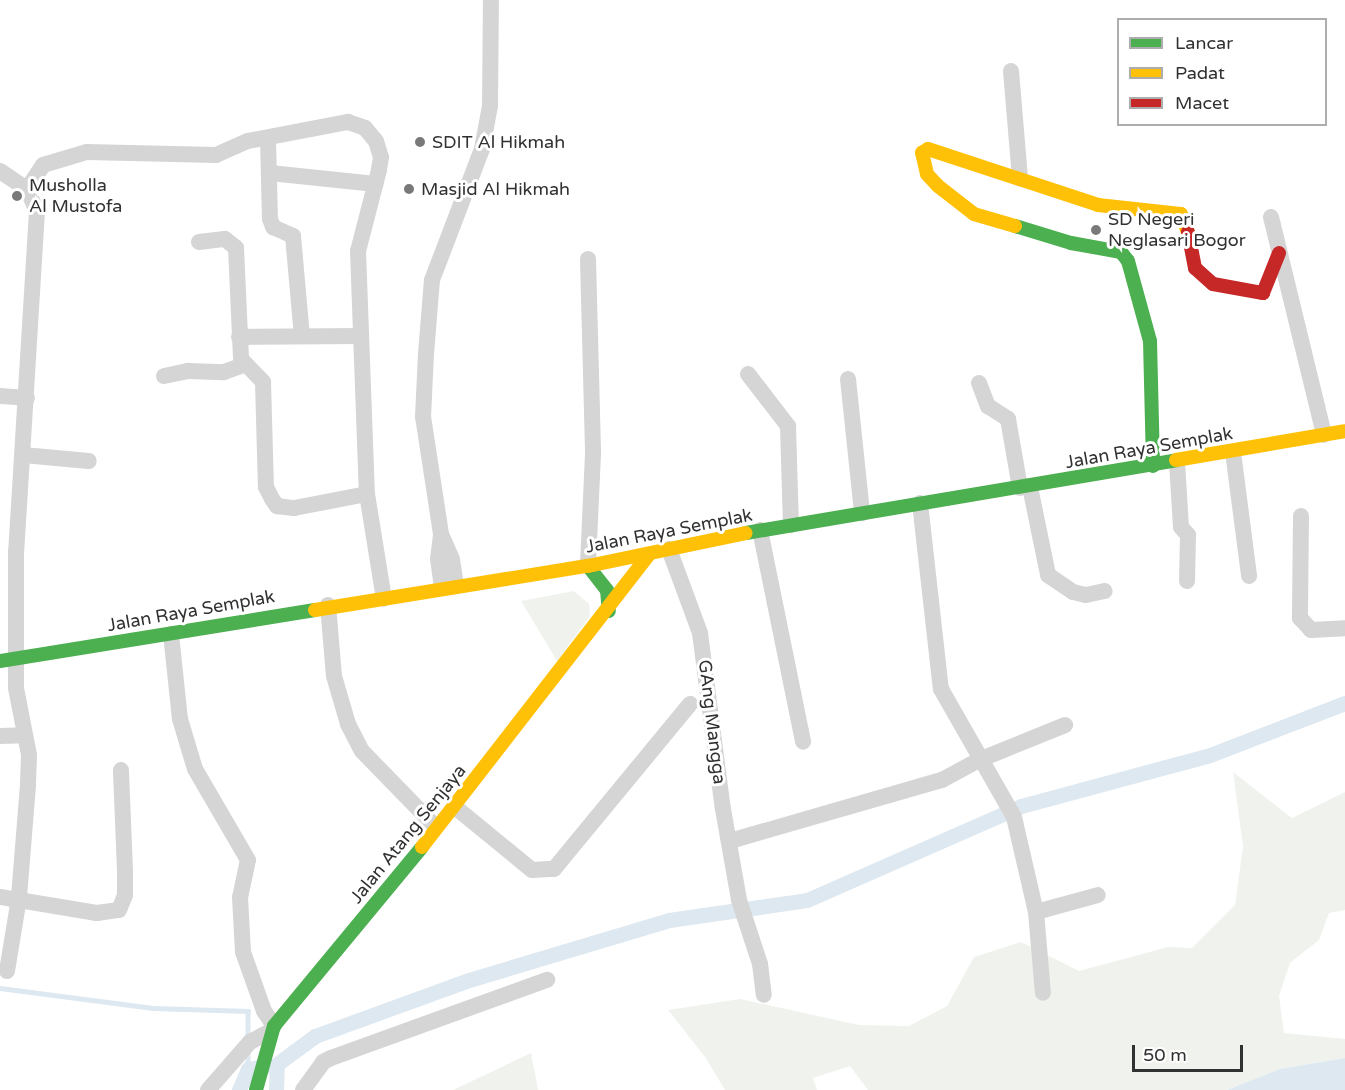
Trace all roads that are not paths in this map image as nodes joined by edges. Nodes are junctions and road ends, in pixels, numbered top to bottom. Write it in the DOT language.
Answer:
graph roads {
  1 [pos="491,0"];
  2 [pos="1011,71"];
  3 [pos="268,139"];
  4 [pos="0,171"];
  5 [pos="270,173"];
  6 [pos="1020,179"];
  7 [pos="375,184"];
  8 [pos="27,189"];
  9 [pos="1271,216"];
  10 [pos="199,242"];
  11 [pos="1279,254"];
  12 [pos="588,259"];
  13 [pos="302,336"];
  14 [pos="360,336"];
  15 [pos="239,337"];
  16 [pos="243,365"];
  17 [pos="748,374"];
  18 [pos="164,376"];
  19 [pos="848,379"];
  20 [pos="979,383"];
  21 [pos="0,396"];
  22 [pos="27,398"];
  23 [pos="1345,431"];
  24 [pos="1324,435"];
  25 [pos="1233,452"];
  26 [pos="23,455"];
  27 [pos="89,461"];
  28 [pos="1177,462"];
  29 [pos="1153,466"];
  30 [pos="1025,488"];
  31 [pos="367,494"];
  32 [pos="920,503"];
  33 [pos="862,513"];
  34 [pos="1301,516"];
  35 [pos="791,525"];
  36 [pos="760,531"];
  37 [pos="669,549"];
  38 [pos="8,550"];
  39 [pos="650,554"];
  40 [pos="588,566"];
  41 [pos="1249,576"];
  42 [pos="1187,581"];
  43 [pos="449,586"];
  44 [pos="1105,591"];
  45 [pos="384,599"];
  46 [pos="328,605"];
  47 [pos="609,611"];
  48 [pos="1345,628"];
  49 [pos="171,634"];
  50 [pos="7,660"];
  51 [pos="690,704"];
  52 [pos="1065,725"];
  53 [pos="24,735"];
  54 [pos="0,736"];
  55 [pos="803,742"];
  56 [pos="979,760"];
  57 [pos="121,770"];
  58 [pos="455,807"];
  59 [pos="436,827"];
  60 [pos="730,841"];
  61 [pos="1098,895"];
  62 [pos="0,897"];
  63 [pos="19,898"];
  64 [pos="1036,912"];
  65 [pos="7,971"];
  66 [pos="548,980"];
  67 [pos="1043,993"];
  68 [pos="764,995"];
  69 [pos="273,1029"];
  70 [pos="257,1088"];
  71 [pos="208,1090"];
  72 [pos="303,1090"];
  1 -- 43 [label="street"];
  2 -- 6 [label="street"];
  3 -- 5 [label="street"];
  3 -- 7 [label="street"];
  3 -- 8 [label="street"];
  4 -- 8 [label="street"];
  5 -- 7 [label="street"];
  5 -- 13 [label="street"];
  6 -- 11 [label="main road"];
  6 -- 29 [label="main road"];
  7 -- 14 [label="street"];
  8 -- 22 [label="street"];
  9 -- 11 [label="street"];
  10 -- 15 [label="street"];
  11 -- 24 [label="street"];
  12 -- 40 [label="street"];
  13 -- 14 [label="street"];
  13 -- 15 [label="street"];
  14 -- 31 [label="street"];
  15 -- 16 [label="street"];
  16 -- 18 [label="street"];
  16 -- 31 [label="street"];
  17 -- 35 [label="street"];
  19 -- 33 [label="street"];
  20 -- 30 [label="street"];
  21 -- 22 [label="street"];
  22 -- 26 [label="street"];
  23 -- 24 [label="main road, Jalan Raya Semplak"];
  24 -- 25 [label="main road, Jalan Raya Semplak"];
  25 -- 28 [label="main road, Jalan Raya Semplak"];
  25 -- 41 [label="street"];
  26 -- 27 [label="street"];
  26 -- 38 [label="street"];
  28 -- 29 [label="main road, Jalan Raya Semplak"];
  28 -- 42 [label="street"];
  29 -- 30 [label="main road, Jalan Raya Semplak"];
  30 -- 32 [label="main road, Jalan Raya Semplak"];
  30 -- 44 [label="street"];
  31 -- 45 [label="street"];
  32 -- 33 [label="main road, Jalan Raya Semplak"];
  32 -- 56 [label="street"];
  33 -- 35 [label="main road, Jalan Raya Semplak"];
  34 -- 48 [label="street"];
  35 -- 36 [label="main road, Jalan Raya Semplak"];
  36 -- 37 [label="main road, Jalan Raya Semplak"];
  36 -- 55 [label="street"];
  37 -- 39 [label="main road, Jalan Raya Semplak"];
  37 -- 60 [label="street, GAng Mangga"];
  38 -- 50 [label="street"];
  39 -- 40 [label="main road, Jalan Raya Semplak"];
  39 -- 47 [label="main road, Jalan Atang Senjaya"];
  40 -- 43 [label="main road, Jalan Raya Semplak"];
  40 -- 47 [label="main road"];
  43 -- 45 [label="main road, Jalan Raya Semplak"];
  45 -- 46 [label="main road, Jalan Raya Semplak"];
  46 -- 49 [label="main road, Jalan Raya Semplak"];
  46 -- 59 [label="street"];
  47 -- 58 [label="main road, Jalan Atang Senjaya"];
  49 -- 50 [label="main road, Jalan Raya Semplak"];
  49 -- 69 [label="street"];
  50 -- 53 [label="street"];
  51 -- 58 [label="street"];
  52 -- 56 [label="street"];
  53 -- 54 [label="street"];
  53 -- 63 [label="street"];
  56 -- 60 [label="street"];
  56 -- 64 [label="street"];
  57 -- 63 [label="street"];
  58 -- 59 [label="main road, Jalan Atang Senjaya"];
  59 -- 69 [label="main road, Jalan Atang Senjaya"];
  60 -- 68 [label="street, GAng Mangga"];
  61 -- 64 [label="street"];
  62 -- 63 [label="street"];
  63 -- 65 [label="street"];
  64 -- 67 [label="street"];
  66 -- 72 [label="street"];
  69 -- 70 [label="main road, Jalan Atang Senjaya"];
  69 -- 71 [label="street"];
}
